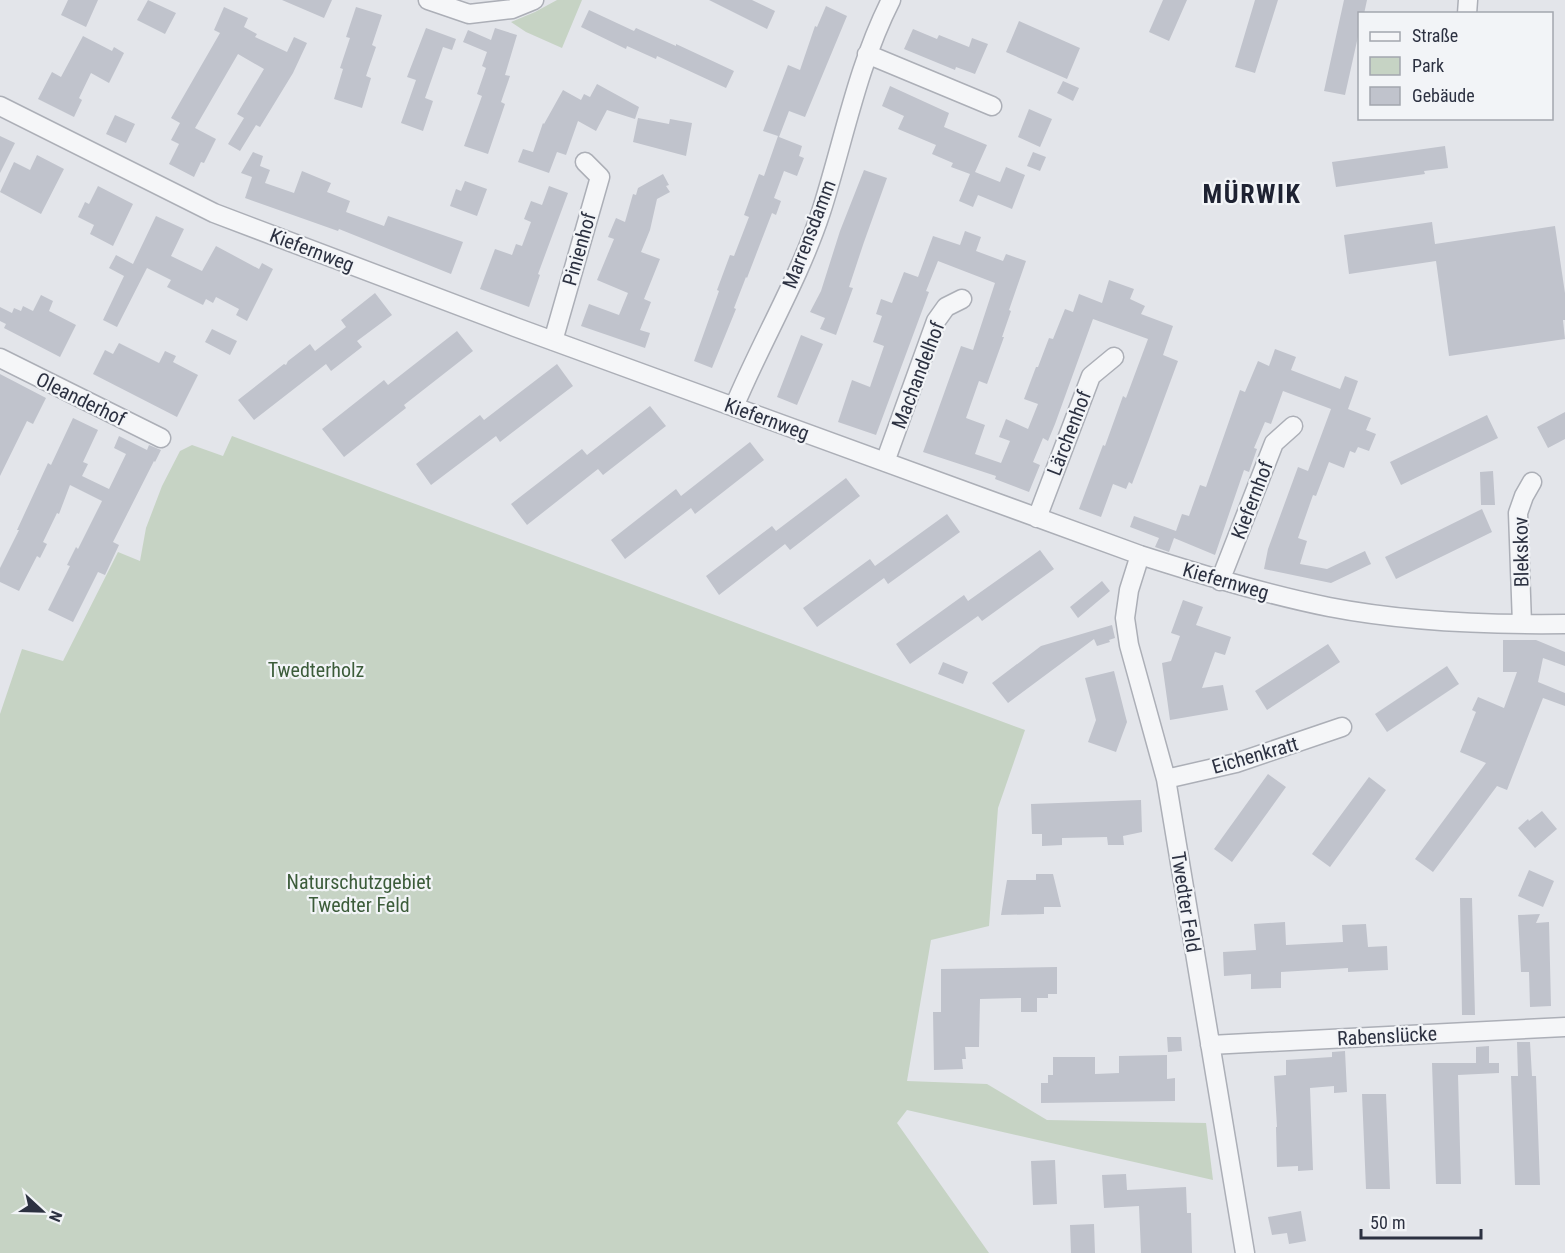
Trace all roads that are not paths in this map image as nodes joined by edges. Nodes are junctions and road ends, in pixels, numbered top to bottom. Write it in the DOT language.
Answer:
graph roads {
  1 [pos="428,0"];
  2 [pos="534,0"];
  3 [pos="891,0"];
  4 [pos="867,54"];
  5 [pos="0,106"];
  6 [pos="992,106"];
  7 [pos="585,162"];
  8 [pos="962,299"];
  9 [pos="553,340"];
  10 [pos="1114,357"];
  11 [pos="0,358"];
  12 [pos="734,407"];
  13 [pos="1293,426"];
  14 [pos="162,438"];
  15 [pos="885,462"];
  16 [pos="1532,483"];
  17 [pos="1037,518"];
  18 [pos="1140,555"];
  19 [pos="1220,581"];
  20 [pos="1522,624"];
  21 [pos="1565,624"];
  22 [pos="1342,727"];
  23 [pos="1166,779"];
  24 [pos="1565,1027"];
  25 [pos="1210,1045"];
  26 [pos="1245,1253"];
  1 -- 2 [label="street"];
  3 -- 4 [label="street, Marrensdamm"];
  4 -- 6 [label="street"];
  4 -- 12 [label="street, Marrensdamm"];
  5 -- 9 [label="street, Kiefernweg"];
  7 -- 9 [label="street, Pinienhof"];
  8 -- 15 [label="street, Machandelhof"];
  9 -- 12 [label="street, Kiefernweg"];
  10 -- 17 [label="street, Lärchenhof"];
  11 -- 14 [label="street, Oleanderhof"];
  12 -- 15 [label="street, Kiefernweg"];
  13 -- 19 [label="street, Kiefernhof"];
  15 -- 17 [label="street, Kiefernweg"];
  16 -- 20 [label="street, Blekskov"];
  17 -- 18 [label="street, Kiefernweg"];
  18 -- 19 [label="street, Kiefernweg"];
  18 -- 23 [label="street, Twedter Feld"];
  19 -- 20 [label="street, Kiefernweg"];
  20 -- 21 [label="street, Kiefernweg"];
  22 -- 23 [label="street, Eichenkratt"];
  23 -- 25 [label="street, Twedter Feld"];
  24 -- 25 [label="street, Rabenslücke"];
  25 -- 26 [label="street, Twedter Feld"];
}
